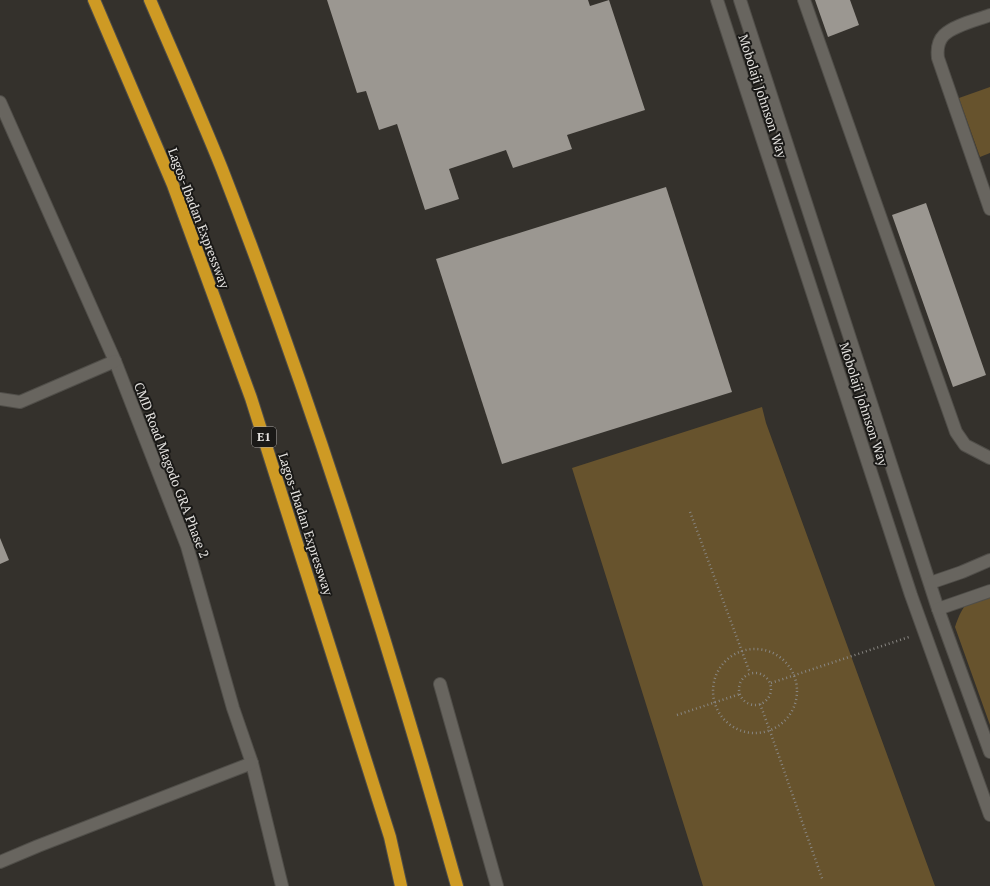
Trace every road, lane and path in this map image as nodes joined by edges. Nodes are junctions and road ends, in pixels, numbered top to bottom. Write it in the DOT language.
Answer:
graph roads {
  1 [pos="94,0"];
  2 [pos="150,0"];
  3 [pos="717,0"];
  4 [pos="740,0"];
  5 [pos="804,0"];
  6 [pos="990,16"];
  7 [pos="0,102"];
  8 [pos="990,209"];
  9 [pos="115,361"];
  10 [pos="0,398"];
  11 [pos="990,458"];
  12 [pos="690,512"];
  13 [pos="990,560"];
  14 [pos="930,582"];
  15 [pos="990,591"];
  16 [pos="938,609"];
  17 [pos="924,632"];
  18 [pos="743,651"];
  19 [pos="750,673"];
  20 [pos="794,676"];
  21 [pos="440,684"];
  22 [pos="771,684"];
  23 [pos="740,694"];
  24 [pos="714,702"];
  25 [pos="760,704"];
  26 [pos="678,715"];
  27 [pos="770,730"];
  28 [pos="990,752"];
  29 [pos="252,763"];
  30 [pos="990,815"];
  31 [pos="0,862"];
  32 [pos="823,880"];
  33 [pos="282,886"];
  34 [pos="401,886"];
  35 [pos="457,886"];
  36 [pos="496,886"];
  1 -- 34 [label="highway, Lagos-Ibadan Expressway / E1"];
  2 -- 35 [label="highway"];
  3 -- 17 [label="street, Mobolaji Johnson Way"];
  4 -- 14 [label="street, Mobolaji Johnson Way"];
  5 -- 11 [label="street"];
  6 -- 8 [label="street"];
  7 -- 9 [label="street, CMD Road Magodo GRA Phase 2"];
  9 -- 10 [label="street"];
  9 -- 29 [label="street, CMD Road Magodo GRA Phase 2"];
  12 -- 18 [label="path"];
  13 -- 14 [label="street"];
  14 -- 16 [label="street, Mobolaji Johnson Way"];
  15 -- 16 [label="street"];
  16 -- 28 [label="street, Mobolaji Johnson Way"];
  17 -- 20 [label="path"];
  17 -- 30 [label="street, Mobolaji Johnson Way"];
  18 -- 19 [label="path"];
  18 -- 20 [label="path"];
  18 -- 24 [label="path"];
  19 -- 22 [label="path"];
  19 -- 23 [label="path"];
  20 -- 22 [label="path"];
  20 -- 27 [label="path"];
  21 -- 36 [label="street"];
  22 -- 25 [label="path"];
  23 -- 24 [label="path"];
  23 -- 25 [label="path"];
  24 -- 26 [label="path"];
  24 -- 27 [label="path"];
  25 -- 27 [label="path"];
  27 -- 32 [label="path"];
  29 -- 31 [label="street"];
  29 -- 33 [label="street, CMD Road Magodo GRA Phase 2"];
}
